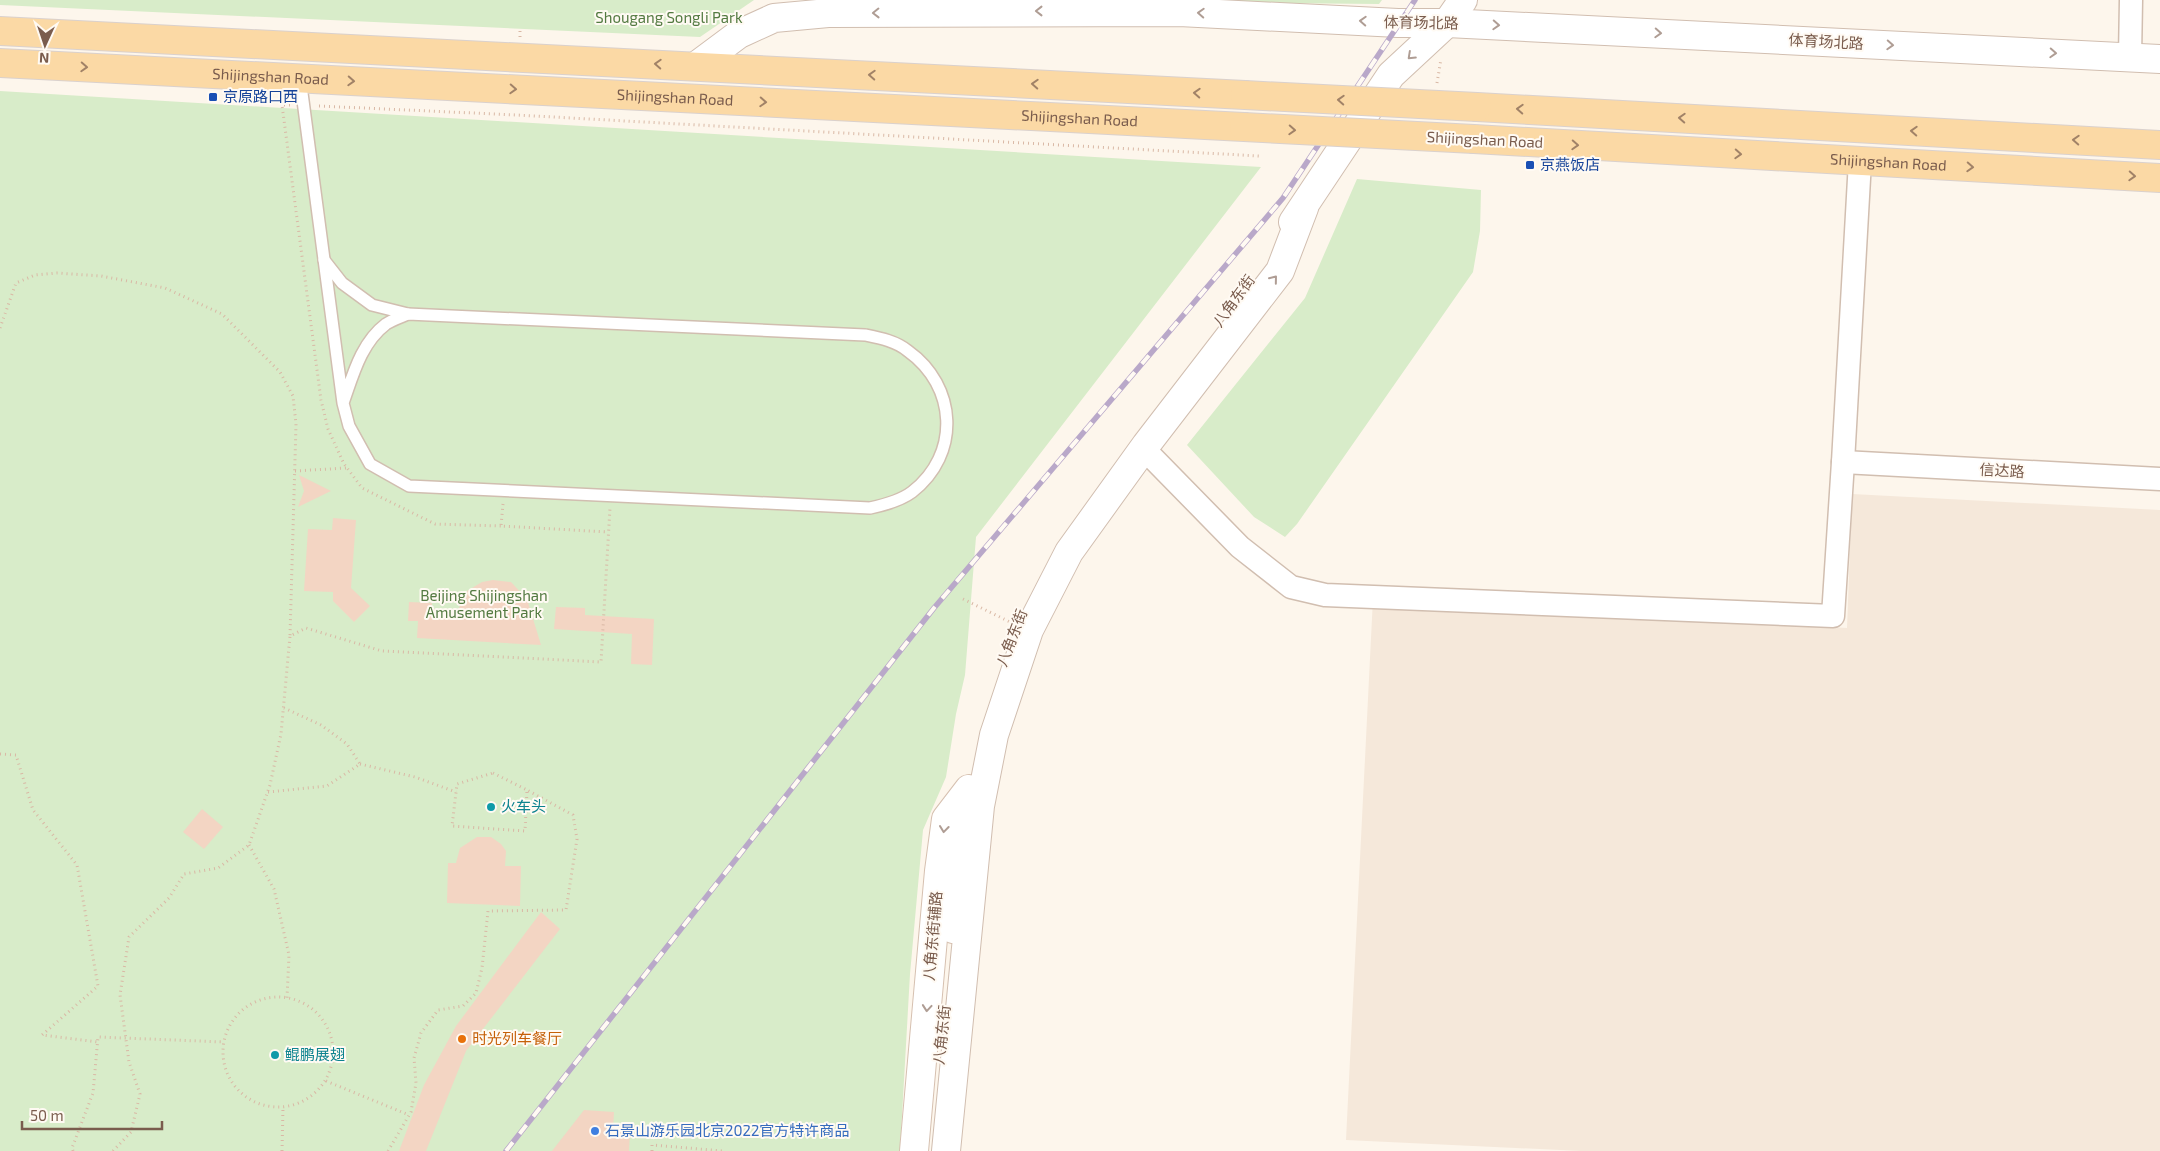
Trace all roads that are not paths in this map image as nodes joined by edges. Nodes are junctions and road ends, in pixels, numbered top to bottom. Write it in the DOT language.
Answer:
graph roads {
  1 [pos="1463,0"];
  2 [pos="2131,0"];
  3 [pos="1447,23"];
  4 [pos="0,31"];
  5 [pos="2130,57"];
  6 [pos="2160,59"];
  7 [pos="0,63"];
  8 [pos="696,66"];
  9 [pos="300,78"];
  10 [pos="2160,145"];
  11 [pos="1860,161"];
  12 [pos="2160,178"];
  13 [pos="1304,208"];
  14 [pos="324,260"];
  15 [pos="408,314"];
  16 [pos="343,403"];
  17 [pos="1144,449"];
  18 [pos="1844,462"];
  19 [pos="2160,479"];
  20 [pos="970,789"];
  21 [pos="914,1151"];
  22 [pos="931,1151"];
  23 [pos="946,1151"];
  1 -- 3 [label="street, 八角东街"];
  2 -- 5 [label="street"];
  3 -- 5 [label="street, 体育场北路, one-way"];
  3 -- 8 [label="street, 体育场北路, one-way"];
  3 -- 13 [label="street, 八角东街, one-way"];
  8 -- 4 [label="main road, one-way"];
  5 -- 6 [label="street, 体育场北路"];
  7 -- 9 [label="main road, Shijingshan Road, one-way"];
  10 -- 8 [label="main road, one-way, bridge"];
  9 -- 11 [label="main road, Shijingshan Road, one-way, bridge"];
  9 -- 14 [label="lane"];
  11 -- 12 [label="main road, Shijingshan Road, one-way"];
  11 -- 18 [label="street"];
  17 -- 13 [label="street, 八角东街, one-way"];
  13 -- 20 [label="street, 八角东街"];
  14 -- 15 [label="lane"];
  14 -- 16 [label="lane"];
  15 -- 16 [label="lane"];
  15 -- 16 [label="lane"];
  17 -- 18 [label="street"];
  17 -- 23 [label="street, 八角东街"];
  18 -- 19 [label="street, 信达路"];
  20 -- 21 [label="street, 八角东街辅路, one-way"];
  20 -- 22 [label="street, 八角东街"];
}
